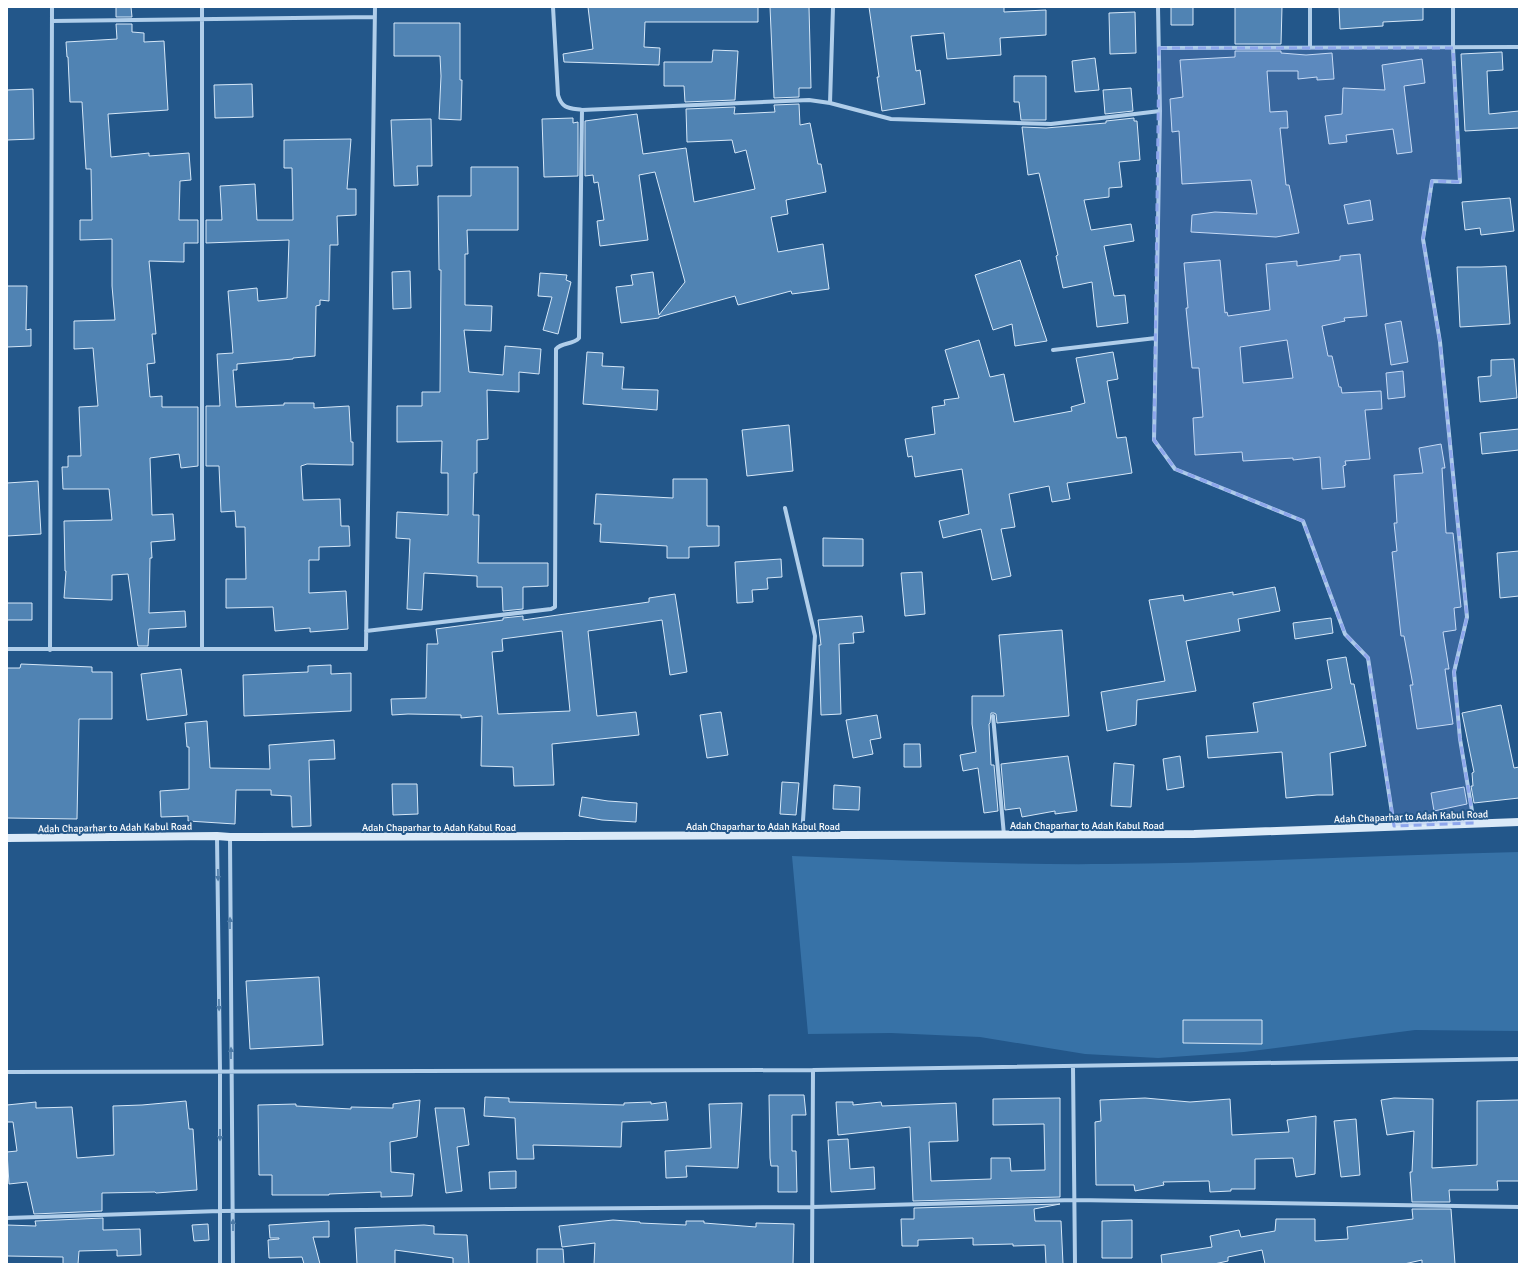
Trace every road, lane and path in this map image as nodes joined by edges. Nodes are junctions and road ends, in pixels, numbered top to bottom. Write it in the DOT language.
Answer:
graph roads {
  1 [pos="52,7"];
  2 [pos="202,7"];
  3 [pos="374,7"];
  4 [pos="553,7"];
  5 [pos="833,7"];
  6 [pos="1158,7"];
  7 [pos="1310,7"];
  8 [pos="1453,7"];
  9 [pos="374,17"];
  10 [pos="202,19"];
  11 [pos="52,21"];
  12 [pos="1519,47"];
  13 [pos="1160,48"];
  14 [pos="1310,48"];
  15 [pos="1453,48"];
  16 [pos="830,103"];
  17 [pos="582,110"];
  18 [pos="1160,111"];
  19 [pos="1156,338"];
  20 [pos="1053,350"];
  21 [pos="785,508"];
  22 [pos="366,631"];
  23 [pos="7,649"];
  24 [pos="50,650"];
  25 [pos="202,650"];
  26 [pos="993,716"];
  27 [pos="1519,822"];
  28 [pos="1474,823"];
  29 [pos="1394,826"];
  30 [pos="1004,835"];
  31 [pos="217,836"];
  32 [pos="802,836"];
  33 [pos="230,837"];
  34 [pos="7,838"];
  35 [pos="1519,1059"];
  36 [pos="1073,1067"];
  37 [pos="813,1070"];
  38 [pos="220,1071"];
  39 [pos="7,1072"];
  40 [pos="231,1072"];
  41 [pos="1074,1200"];
  42 [pos="812,1207"];
  43 [pos="1519,1207"];
  44 [pos="220,1211"];
  45 [pos="233,1211"];
  46 [pos="7,1218"];
  47 [pos="220,1264"];
  48 [pos="233,1264"];
  49 [pos="812,1264"];
  50 [pos="1075,1264"];
  1 -- 11 [label="street"];
  2 -- 10 [label="street"];
  3 -- 9 [label="street"];
  4 -- 17 [label="street"];
  5 -- 16 [label="street"];
  6 -- 13 [label="street"];
  7 -- 14 [label="street"];
  8 -- 15 [label="street"];
  9 -- 10 [label="street"];
  9 -- 22 [label="street"];
  10 -- 11 [label="street"];
  10 -- 25 [label="street"];
  11 -- 24 [label="street"];
  12 -- 15 [label="street"];
  13 -- 14 [label="street"];
  13 -- 18 [label="street"];
  14 -- 15 [label="street"];
  15 -- 28 [label="street"];
  16 -- 17 [label="street"];
  16 -- 18 [label="street"];
  17 -- 22 [label="street"];
  18 -- 19 [label="street"];
  19 -- 20 [label="street"];
  19 -- 29 [label="street"];
  21 -- 32 [label="street"];
  22 -- 25 [label="street"];
  23 -- 24 [label="street"];
  24 -- 25 [label="street"];
  26 -- 30 [label="street"];
  27 -- 28 [label="main road, Adah Chaparhar to Adah Kabul Road"];
  28 -- 29 [label="main road, Adah Chaparhar to Adah Kabul Road"];
  29 -- 30 [label="main road, Adah Chaparhar to Adah Kabul Road"];
  30 -- 32 [label="main road, Adah Chaparhar to Adah Kabul Road"];
  31 -- 33 [label="main road, Adah Chaparhar to Adah Kabul Road"];
  31 -- 34 [label="main road, Adah Chaparhar to Adah Kabul Road"];
  31 -- 38 [label="street, one-way"];
  32 -- 33 [label="main road, Adah Chaparhar to Adah Kabul Road"];
  40 -- 33 [label="street, one-way"];
  35 -- 36 [label="street"];
  36 -- 37 [label="street"];
  36 -- 41 [label="street"];
  37 -- 40 [label="street"];
  37 -- 42 [label="street"];
  38 -- 39 [label="street"];
  38 -- 40 [label="street"];
  38 -- 44 [label="street, one-way"];
  40 -- 45 [label="street"];
  41 -- 42 [label="street"];
  41 -- 43 [label="street"];
  41 -- 50 [label="street"];
  42 -- 45 [label="street"];
  42 -- 49 [label="street"];
  44 -- 45 [label="street"];
  44 -- 46 [label="street"];
  44 -- 47 [label="street"];
  48 -- 45 [label="street, one-way"];
}
